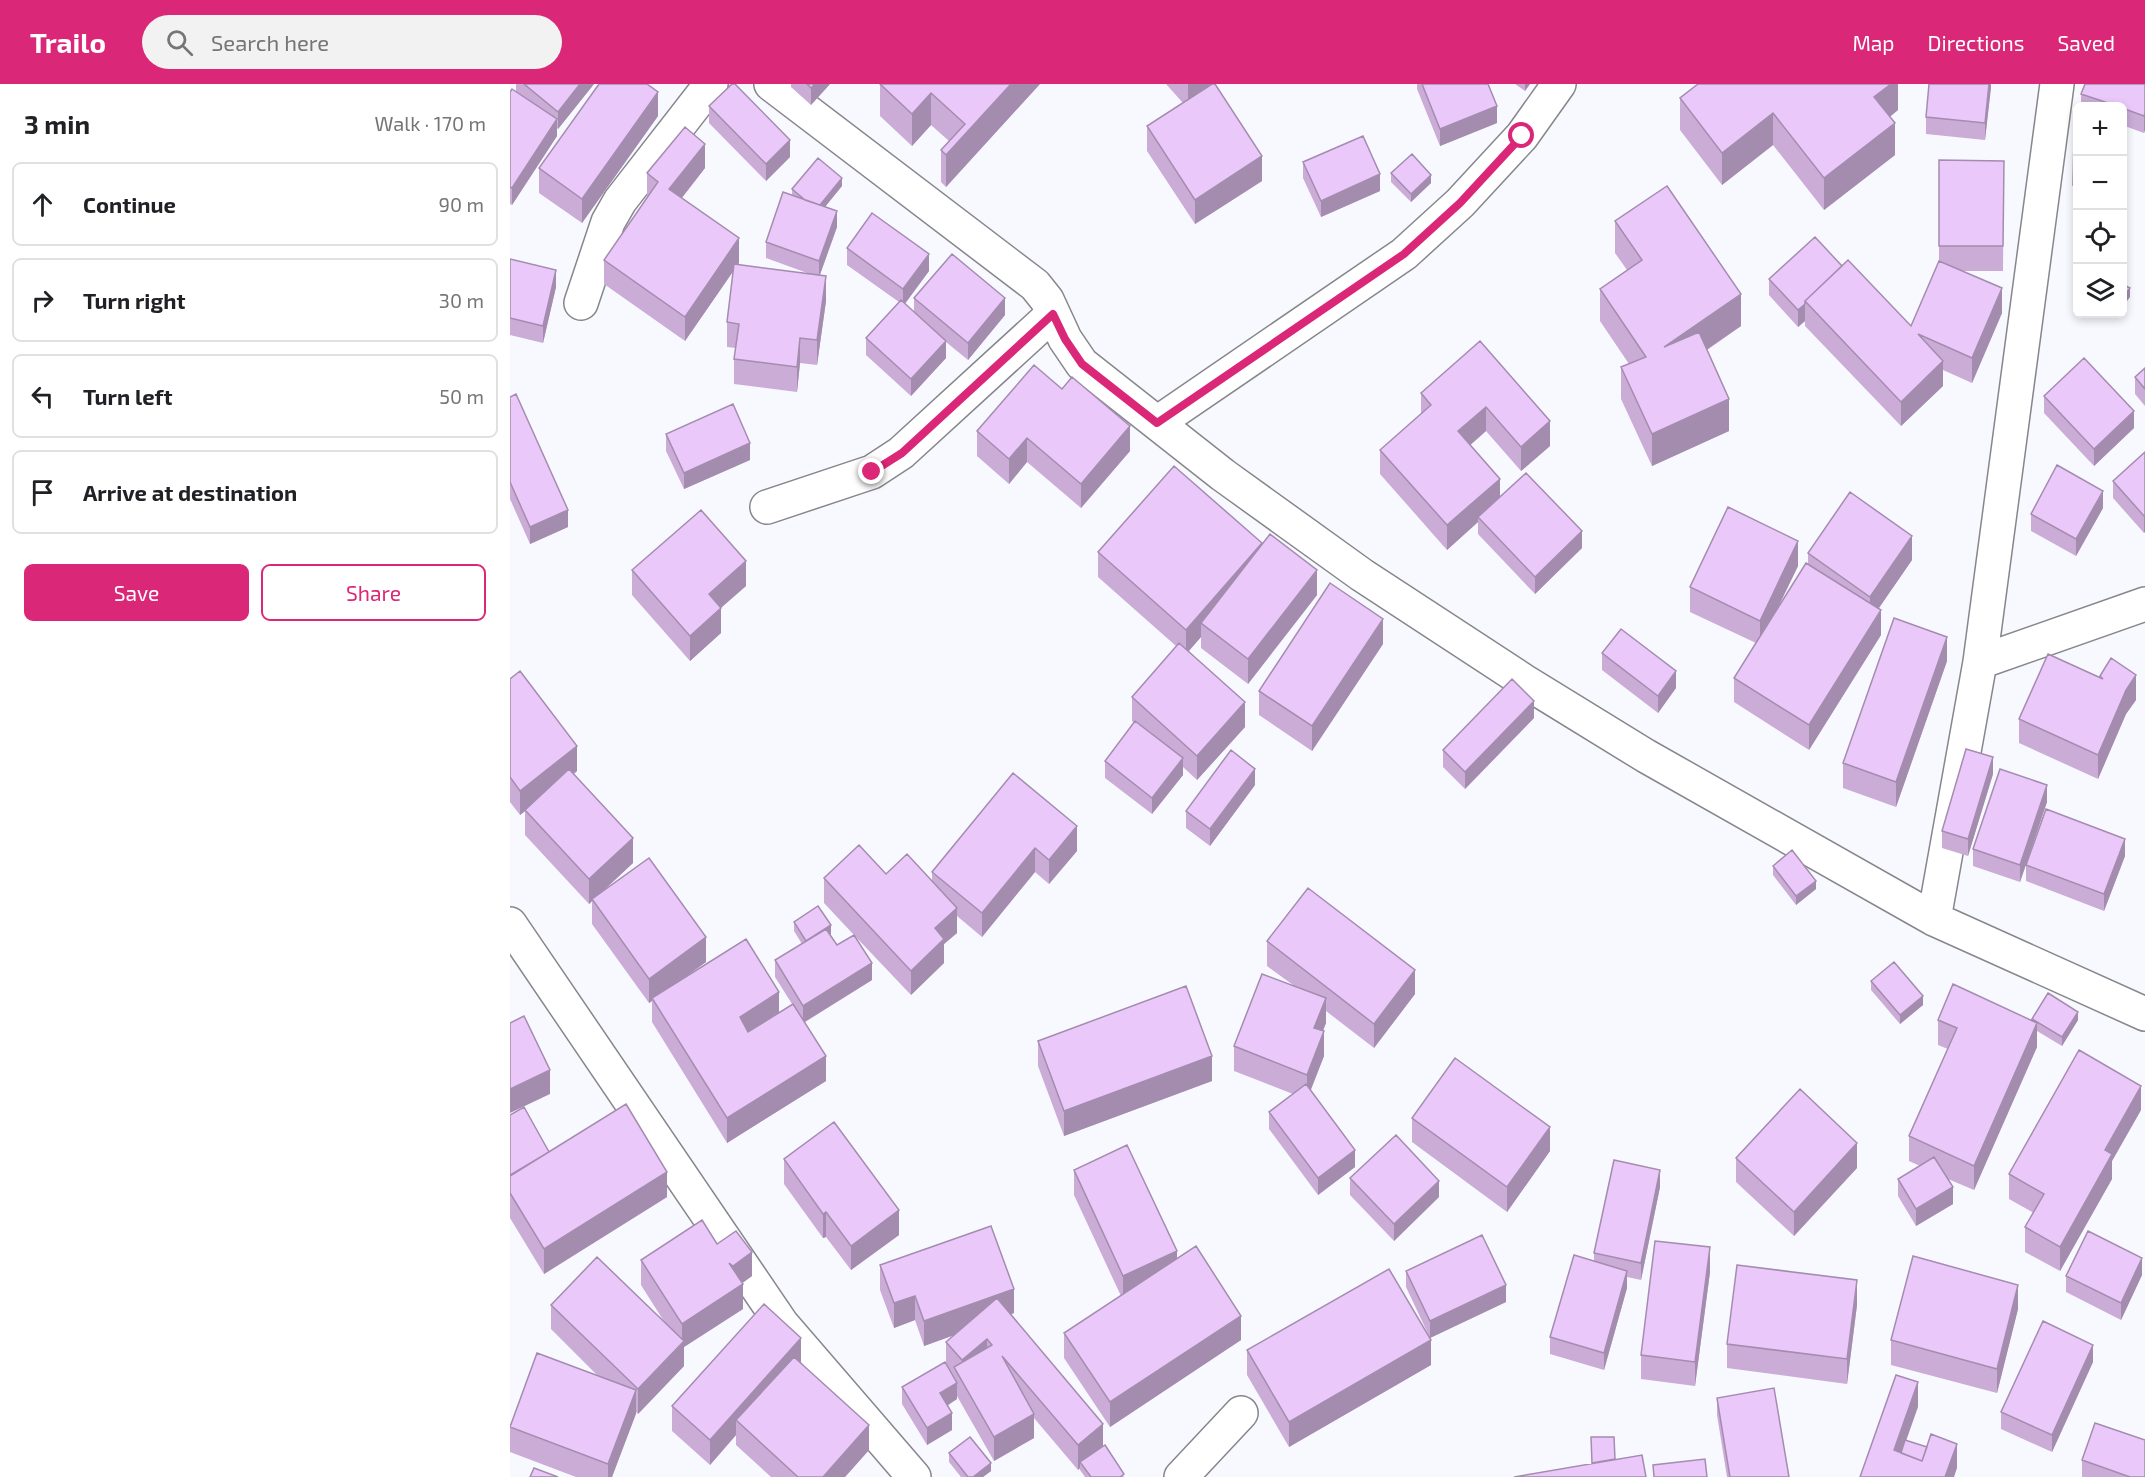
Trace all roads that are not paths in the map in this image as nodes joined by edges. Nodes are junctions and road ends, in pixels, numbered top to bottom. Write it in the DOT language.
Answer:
graph roads {
  1 [pos="711,84"];
  2 [pos="771,84"];
  3 [pos="1558,84"];
  4 [pos="2057,84"];
  5 [pos="581,303"];
  6 [pos="1053,314"];
  7 [pos="1157,423"];
  8 [pos="767,507"];
  9 [pos="2145,604"];
  10 [pos="1980,662"];
  11 [pos="1934,919"];
  12 [pos="510,924"];
  13 [pos="2145,1014"];
  14 [pos="1241,1413"];
  15 [pos="914,1477"];
  16 [pos="1181,1477"];
  1 -- 5 [label="street"];
  2 -- 6 [label="street"];
  3 -- 7 [label="street"];
  4 -- 10 [label="street"];
  6 -- 7 [label="street"];
  6 -- 8 [label="street"];
  7 -- 11 [label="street"];
  9 -- 10 [label="street"];
  10 -- 11 [label="street"];
  11 -- 13 [label="street"];
  12 -- 15 [label="street"];
  14 -- 16 [label="street"];
}
